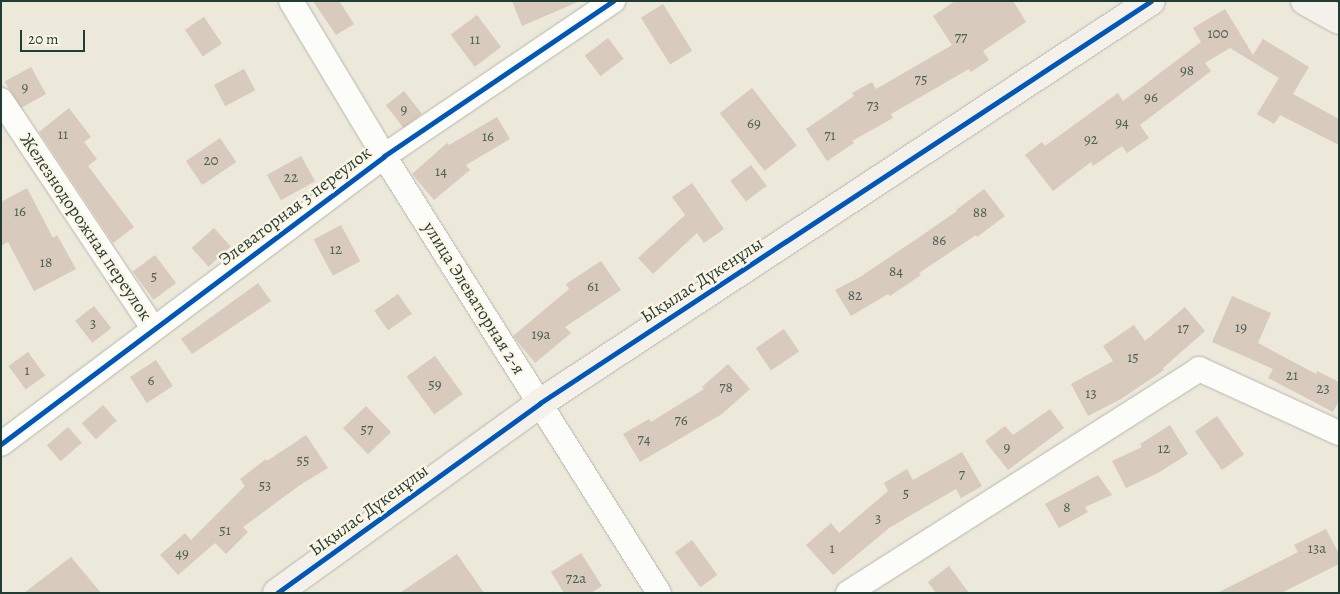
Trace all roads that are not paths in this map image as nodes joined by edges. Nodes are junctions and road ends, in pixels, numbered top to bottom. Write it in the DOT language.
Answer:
graph roads {
  1 [pos="291,1"];
  2 [pos="613,1"];
  3 [pos="1305,1"];
  4 [pos="1150,2"];
  5 [pos="1339,20"];
  6 [pos="1,100"];
  7 [pos="384,156"];
  8 [pos="154,329"];
  9 [pos="540,403"];
  10 [pos="1339,433"];
  11 [pos="1,444"];
  12 [pos="277,593"];
  13 [pos="659,593"];
  14 [pos="848,593"];
  1 -- 7 [label="street, улица Элеваторная 2-я"];
  2 -- 7 [label="street, Элеваторная 3 переулок"];
  3 -- 5 [label="street"];
  4 -- 9 [label="street, Ықылас Дүкенұлы"];
  6 -- 8 [label="street, Железнодорожная переулок"];
  7 -- 8 [label="street, Элеваторная 3 переулок"];
  7 -- 9 [label="street, улица Элеваторная 2-я"];
  8 -- 11 [label="street, Элеваторная 3 переулок"];
  9 -- 12 [label="street, Ықылас Дүкенұлы"];
  9 -- 13 [label="street, улица Элеваторная 2-я"];
  10 -- 14 [label="street"];
}
